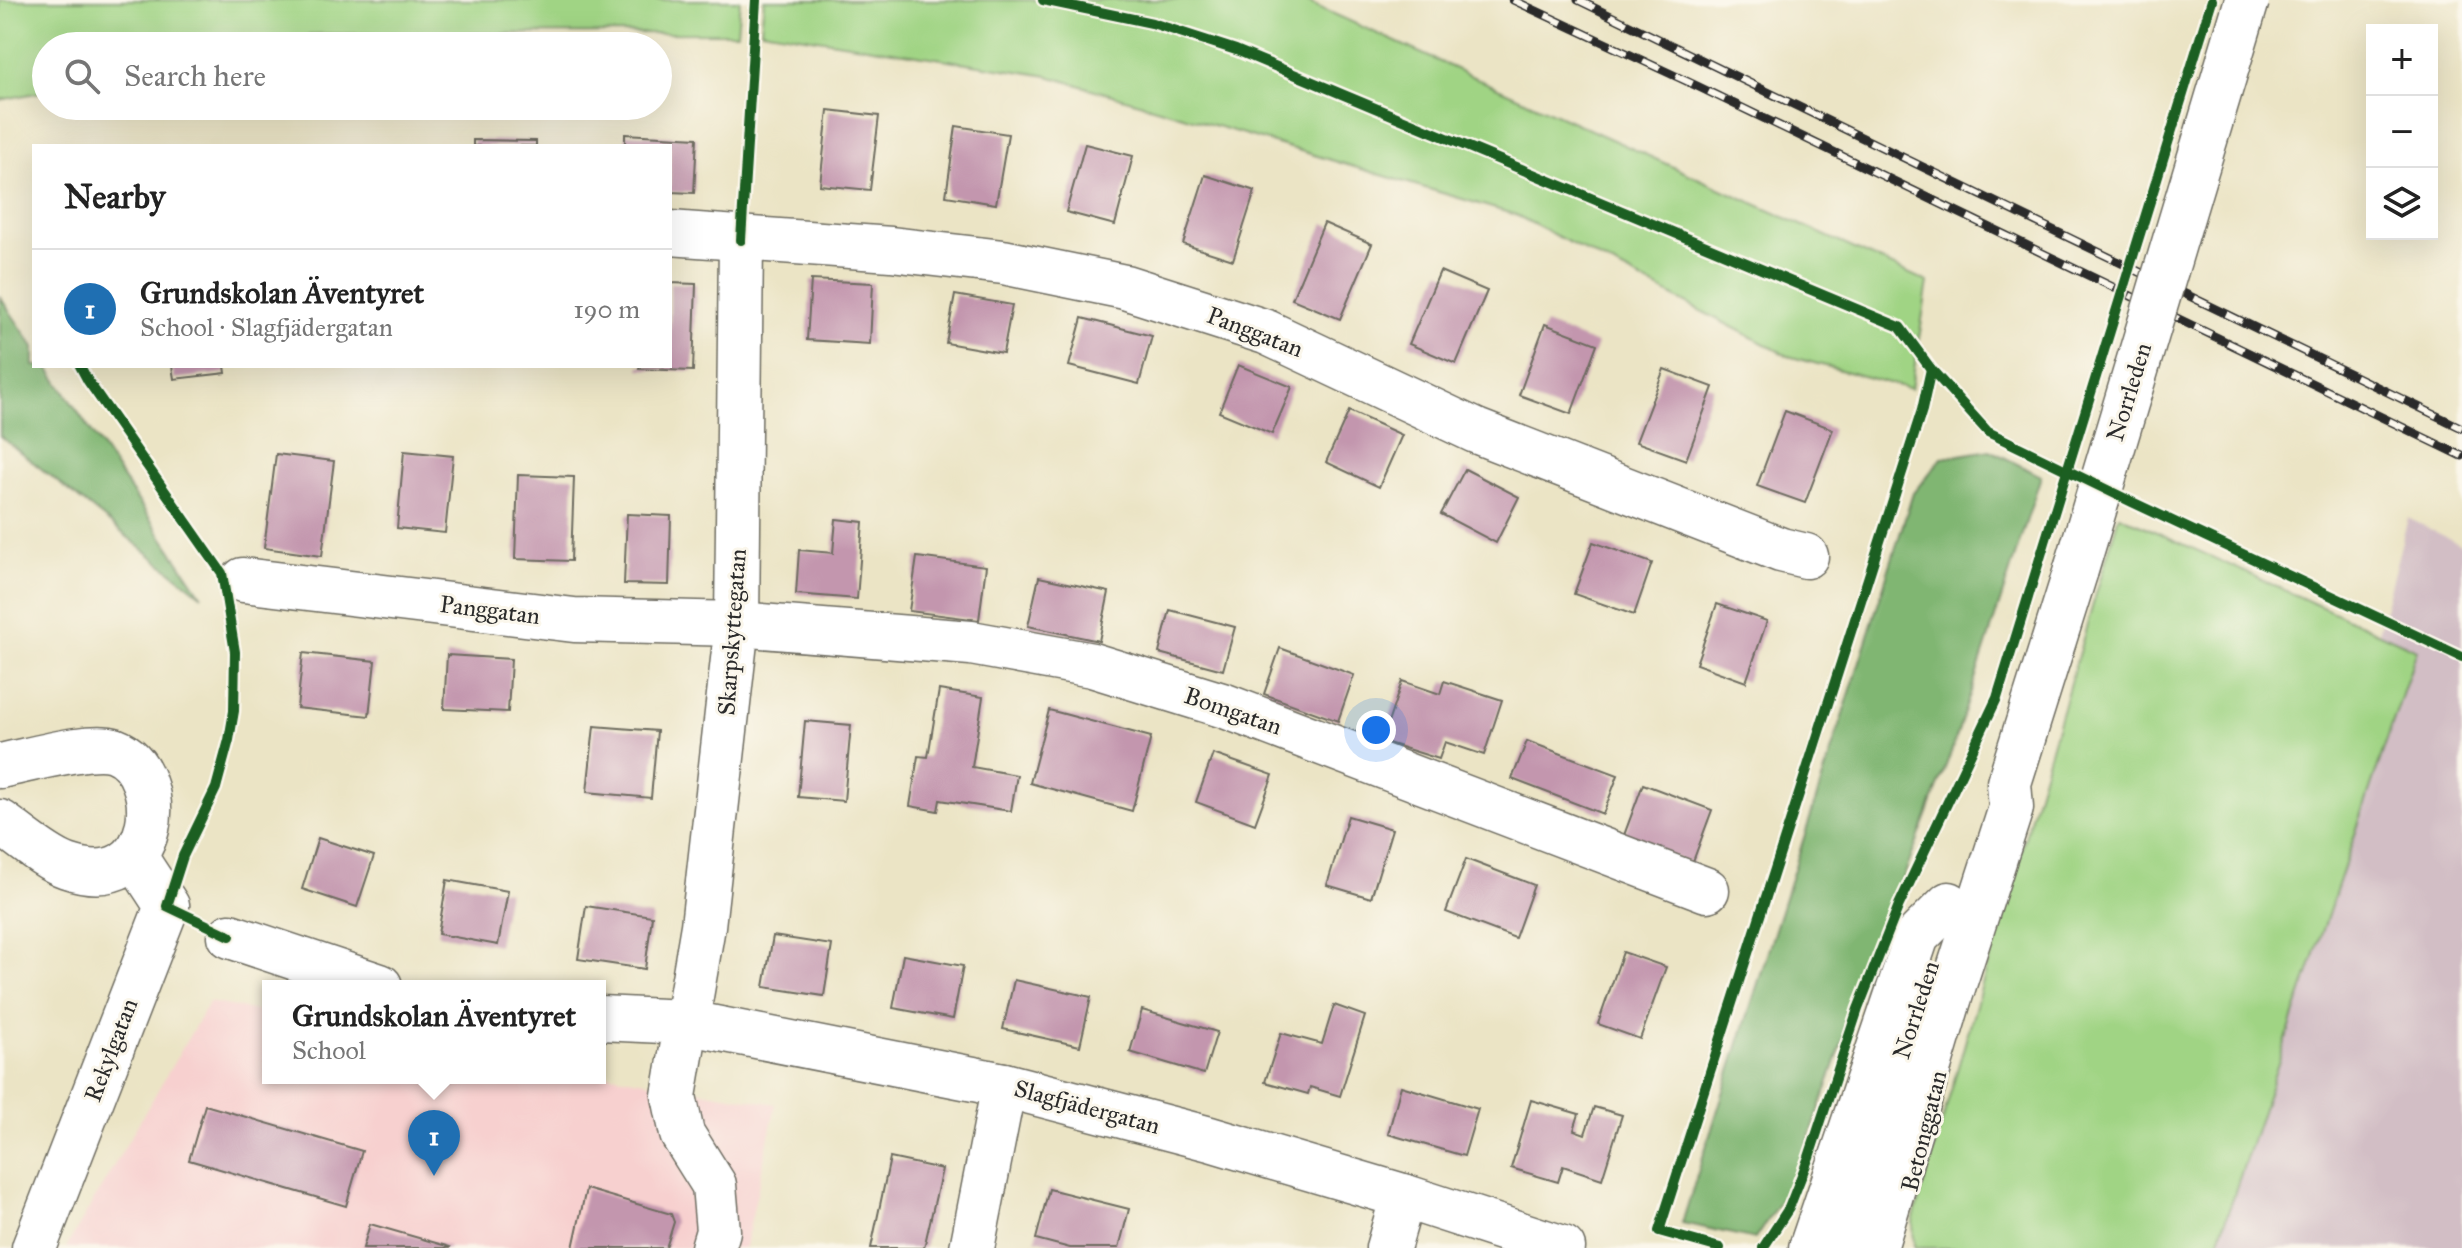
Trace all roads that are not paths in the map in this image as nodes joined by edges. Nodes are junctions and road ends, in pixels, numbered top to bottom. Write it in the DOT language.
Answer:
graph roads {
  1 [pos="2247,0"];
  2 [pos="672,233"];
  3 [pos="741,240"];
  4 [pos="1806,556"];
  5 [pos="243,580"];
  6 [pos="737,624"];
  7 [pos="0,766"];
  8 [pos="2009,783"];
  9 [pos="0,822"];
  10 [pos="135,857"];
  11 [pos="1707,890"];
  12 [pos="1949,904"];
  13 [pos="230,936"];
  14 [pos="362,980"];
  15 [pos="1946,1013"];
  16 [pos="606,1018"];
  17 [pos="685,1022"];
  18 [pos="1004,1085"];
  19 [pos="1403,1196"];
  20 [pos="34,1248"];
  21 [pos="713,1248"];
  22 [pos="972,1248"];
  23 [pos="1388,1248"];
  24 [pos="1563,1248"];
  25 [pos="1811,1248"];
  26 [pos="1839,1248"];
  27 [pos="1875,1248"];
  28 [pos="1893,1248"];
  1 -- 8 [label="street, Norrleden, bridge"];
  2 -- 3 [label="street, Panggatan"];
  3 -- 4 [label="street, Panggatan"];
  3 -- 6 [label="street, Skarpskyttegatan"];
  5 -- 6 [label="street, Panggatan"];
  6 -- 11 [label="street, Bomgatan"];
  6 -- 17 [label="street, Skarpskyttegatan"];
  7 -- 10 [label="street"];
  8 -- 12 [label="street, Norrleden"];
  8 -- 15 [label="street, Norrleden"];
  9 -- 10 [label="street"];
  10 -- 20 [label="street, Rekylgatan"];
  12 -- 25 [label="street"];
  12 -- 26 [label="street, Norrleden"];
  13 -- 14 [label="street"];
  15 -- 27 [label="street, Norrleden"];
  15 -- 28 [label="street, Betonggatan"];
  16 -- 17 [label="street, Slagfjädergatan"];
  17 -- 18 [label="street, Slagfjädergatan"];
  17 -- 21 [label="street, Skarpskyttegatan"];
  18 -- 19 [label="street, Slagfjädergatan"];
  18 -- 22 [label="street"];
  19 -- 23 [label="street"];
  19 -- 24 [label="street, Slagfjädergatan"];
}
